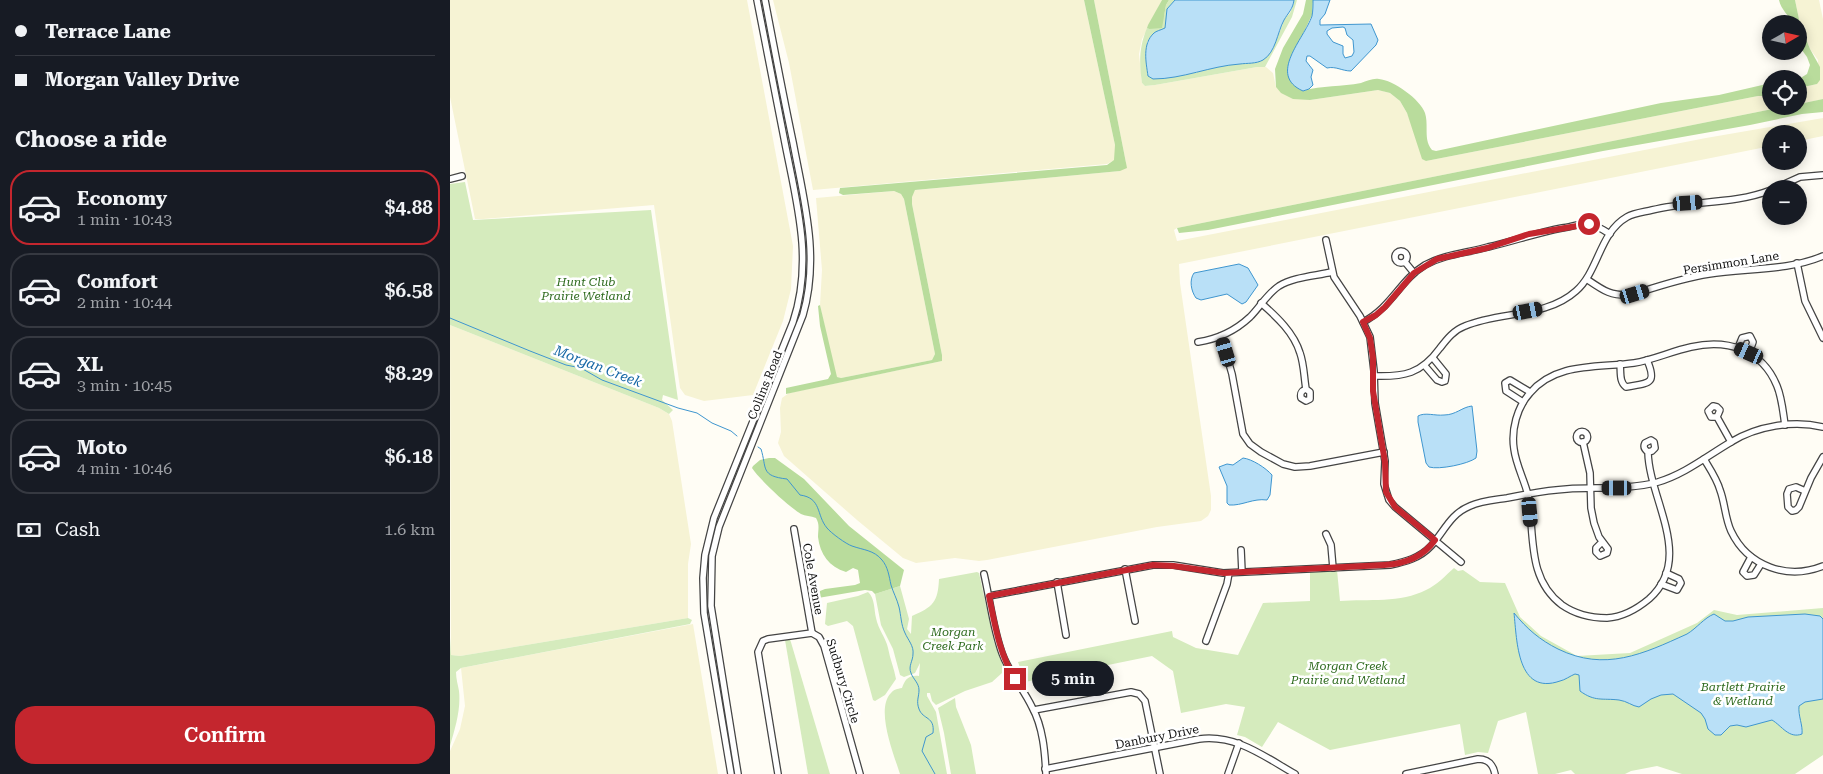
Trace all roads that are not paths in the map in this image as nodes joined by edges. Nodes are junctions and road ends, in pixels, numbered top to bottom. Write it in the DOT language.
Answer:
graph roads {
  1 [pos="757,0"];
  2 [pos="765,0"];
  3 [pos="1823,175"];
  4 [pos="462,176"];
  5 [pos="450,179"];
  6 [pos="1793,180"];
  7 [pos="1762,192"];
  8 [pos="1610,234"];
  9 [pos="1326,240"];
  10 [pos="1823,256"];
  11 [pos="1405,262"];
  12 [pos="1797,263"];
  13 [pos="1332,272"];
  14 [pos="1414,273"];
  15 [pos="1588,280"];
  16 [pos="1262,303"];
  17 [pos="1363,322"];
  18 [pos="1821,329"];
  19 [pos="1221,336"];
  20 [pos="1823,338"];
  21 [pos="1198,342"];
  22 [pos="1738,348"];
  23 [pos="1749,353"];
  24 [pos="1433,358"];
  25 [pos="1648,360"];
  26 [pos="1620,364"];
  27 [pos="1425,366"];
  28 [pos="1374,376"];
  29 [pos="1306,389"];
  30 [pos="1530,392"];
  31 [pos="1523,402"];
  32 [pos="1717,417"];
  33 [pos="1785,425"];
  34 [pos="1823,427"];
  35 [pos="1583,442"];
  36 [pos="1731,442"];
  37 [pos="1384,452"];
  38 [pos="1648,452"];
  39 [pos="1823,457"];
  40 [pos="1704,459"];
  41 [pos="1654,483"];
  42 [pos="1591,488"];
  43 [pos="1805,492"];
  44 [pos="1528,494"];
  45 [pos="794,530"];
  46 [pos="1326,534"];
  47 [pos="1435,540"];
  48 [pos="1602,542"];
  49 [pos="1241,550"];
  50 [pos="1751,557"];
  51 [pos="1460,562"];
  52 [pos="1761,564"];
  53 [pos="1823,566"];
  54 [pos="1333,568"];
  55 [pos="1125,569"];
  56 [pos="1242,572"];
  57 [pos="1229,573"];
  58 [pos="1666,573"];
  59 [pos="984,574"];
  60 [pos="1057,582"];
  61 [pos="1661,584"];
  62 [pos="989,596"];
  63 [pos="1135,621"];
  64 [pos="812,633"];
  65 [pos="1066,635"];
  66 [pos="1206,641"];
  67 [pos="1034,710"];
  68 [pos="1239,742"];
  69 [pos="1155,748"];
  70 [pos="1046,771"];
  71 [pos="731,774"];
  72 [pos="738,774"];
  73 [pos="778,774"];
  74 [pos="860,774"];
  75 [pos="1160,774"];
  76 [pos="1228,774"];
  77 [pos="1295,774"];
  78 [pos="1406,774"];
  79 [pos="1496,774"];
  1 -- 71 [label="street, Collins Road"];
  2 -- 72 [label="street, Collins Road"];
  3 -- 6 [label="street"];
  4 -- 5 [label="street"];
  7 -- 8 [label="street"];
  8 -- 14 [label="street"];
  8 -- 15 [label="street"];
  9 -- 13 [label="street"];
  10 -- 12 [label="street, Persimmon Lane"];
  11 -- 14 [label="street"];
  12 -- 15 [label="street, Persimmon Lane"];
  12 -- 18 [label="street"];
  13 -- 16 [label="street"];
  13 -- 17 [label="street"];
  14 -- 17 [label="street"];
  15 -- 24 [label="street"];
  16 -- 19 [label="street"];
  16 -- 29 [label="street"];
  17 -- 28 [label="street"];
  18 -- 20 [label="street"];
  19 -- 21 [label="street"];
  19 -- 37 [label="street"];
  22 -- 23 [label="street"];
  22 -- 23 [label="street"];
  22 -- 25 [label="street"];
  23 -- 33 [label="street"];
  24 -- 27 [label="street"];
  24 -- 27 [label="street"];
  25 -- 26 [label="street"];
  25 -- 26 [label="street"];
  26 -- 30 [label="street"];
  27 -- 28 [label="street"];
  28 -- 37 [label="street"];
  30 -- 31 [label="street"];
  30 -- 31 [label="street"];
  31 -- 44 [label="street"];
  32 -- 36 [label="street"];
  33 -- 34 [label="street"];
  33 -- 36 [label="street"];
  35 -- 42 [label="street"];
  36 -- 40 [label="street"];
  37 -- 47 [label="street"];
  38 -- 41 [label="street"];
  39 -- 43 [label="street"];
  40 -- 41 [label="street"];
  40 -- 50 [label="street"];
  41 -- 42 [label="street"];
  41 -- 58 [label="street"];
  42 -- 44 [label="street"];
  42 -- 48 [label="street"];
  44 -- 47 [label="street"];
  44 -- 61 [label="street"];
  45 -- 64 [label="street, Cole Avenue"];
  46 -- 54 [label="street"];
  47 -- 51 [label="street"];
  47 -- 54 [label="street"];
  49 -- 56 [label="street"];
  50 -- 52 [label="street"];
  50 -- 52 [label="street"];
  52 -- 53 [label="street"];
  54 -- 56 [label="street"];
  55 -- 57 [label="street"];
  55 -- 60 [label="street"];
  55 -- 63 [label="street"];
  56 -- 57 [label="street"];
  57 -- 66 [label="street"];
  58 -- 61 [label="street"];
  58 -- 61 [label="street"];
  59 -- 62 [label="street"];
  60 -- 62 [label="street"];
  60 -- 65 [label="street"];
  62 -- 67 [label="street"];
  64 -- 73 [label="street, Sudbury Circle"];
  64 -- 74 [label="street, Sudbury Circle"];
  67 -- 69 [label="street"];
  67 -- 70 [label="street"];
  68 -- 69 [label="street, Danbury Drive"];
  68 -- 76 [label="street"];
  68 -- 77 [label="street, Danbury Drive"];
  69 -- 70 [label="street, Danbury Drive"];
  69 -- 75 [label="street"];
  78 -- 79 [label="street"];
}
